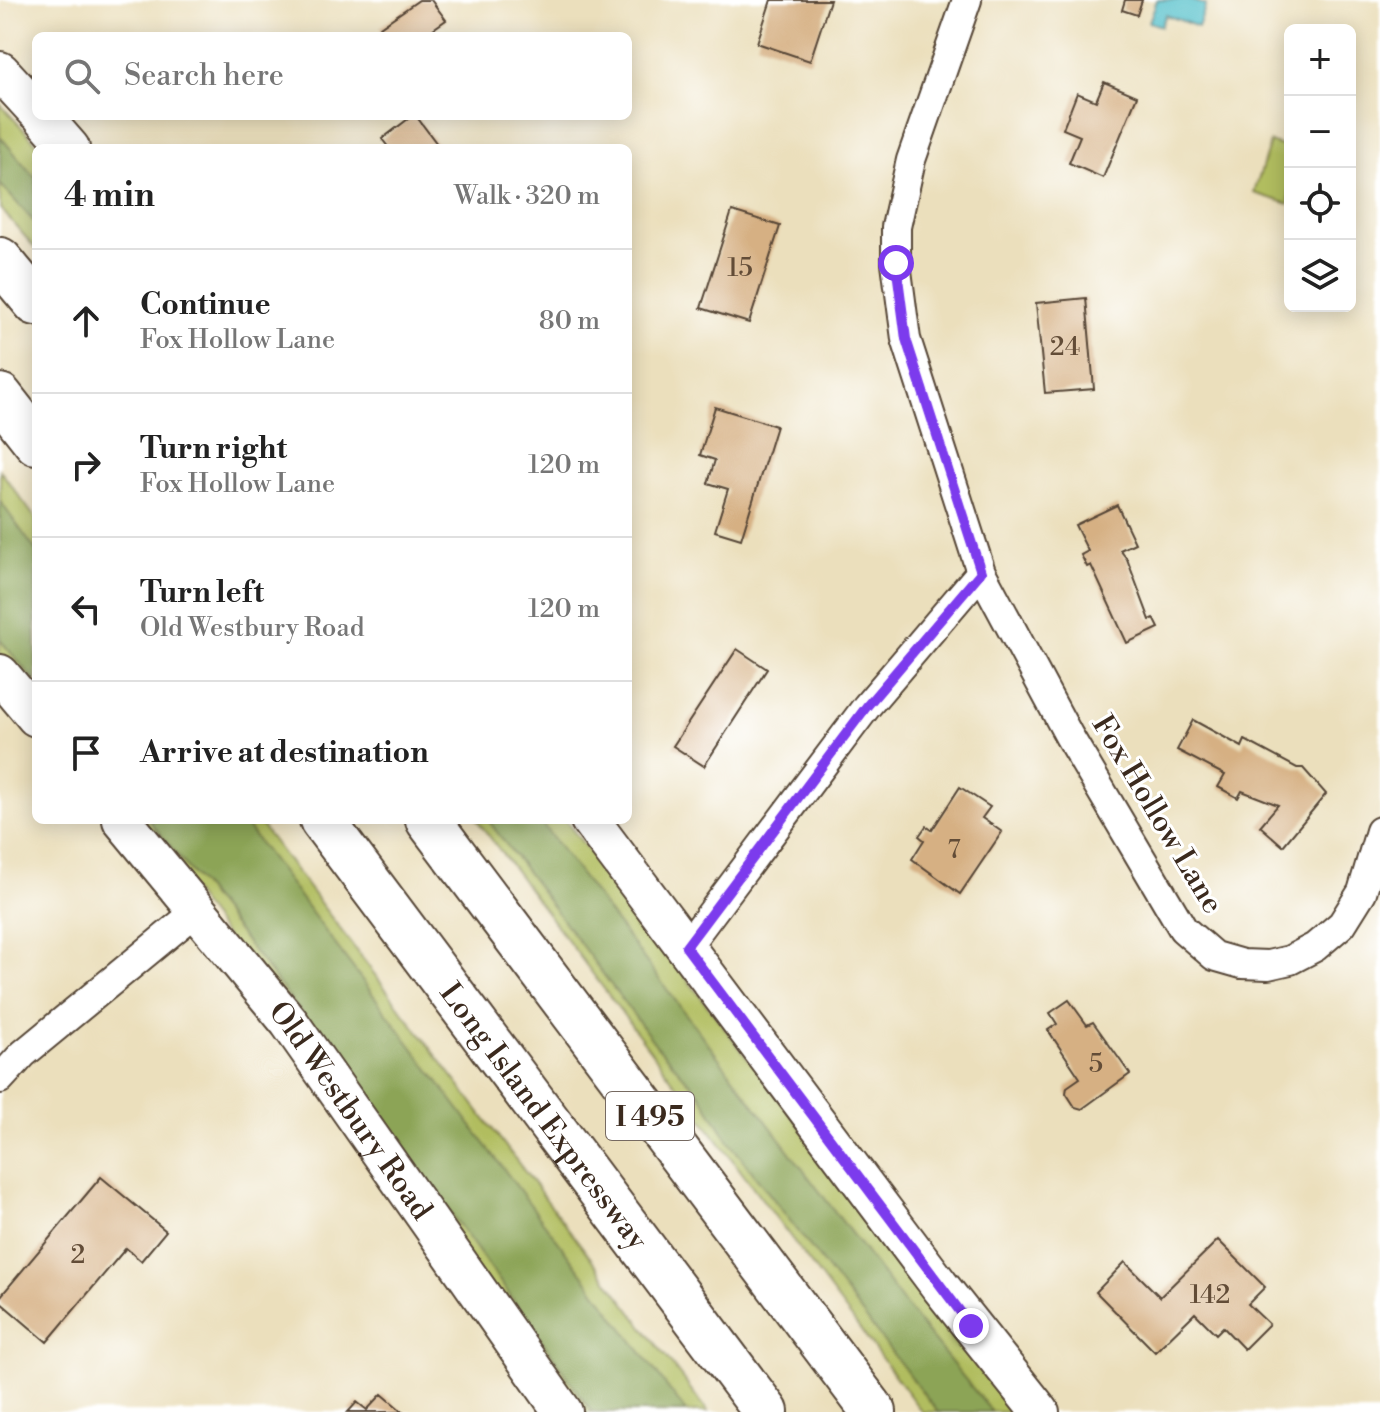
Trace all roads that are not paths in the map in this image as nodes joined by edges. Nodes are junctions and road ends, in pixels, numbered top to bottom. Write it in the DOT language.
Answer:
graph roads {
  1 [pos="967,0"];
  2 [pos="0,71"];
  3 [pos="32,106"];
  4 [pos="46,120"];
  5 [pos="66,144"];
  6 [pos="0,260"];
  7 [pos="32,298"];
  8 [pos="0,396"];
  9 [pos="32,437"];
  10 [pos="981,572"];
  11 [pos="0,674"];
  12 [pos="32,712"];
  13 [pos="125,824"];
  14 [pos="325,824"];
  15 [pos="431,824"];
  16 [pos="593,824"];
  17 [pos="1380,831"];
  18 [pos="198,910"];
  19 [pos="686,947"];
  20 [pos="0,1079"];
  21 [pos="563,1412"];
  22 [pos="766,1412"];
  23 [pos="874,1412"];
  24 [pos="1040,1412"];
  1 -- 10 [label="street, Fox Hollow Lane"];
  2 -- 3 [label="main road"];
  4 -- 5 [label="main road"];
  6 -- 7 [label="highway"];
  8 -- 9 [label="highway"];
  10 -- 17 [label="street, Fox Hollow Lane"];
  10 -- 19 [label="street"];
  11 -- 12 [label="main road"];
  13 -- 18 [label="main road, Old Westbury Road"];
  14 -- 22 [label="highway, Long Island Expressway / I 495"];
  15 -- 23 [label="highway, I 495"];
  16 -- 19 [label="main road"];
  18 -- 20 [label="street"];
  18 -- 21 [label="main road, Old Westbury Road"];
  19 -- 24 [label="main road"];
}
